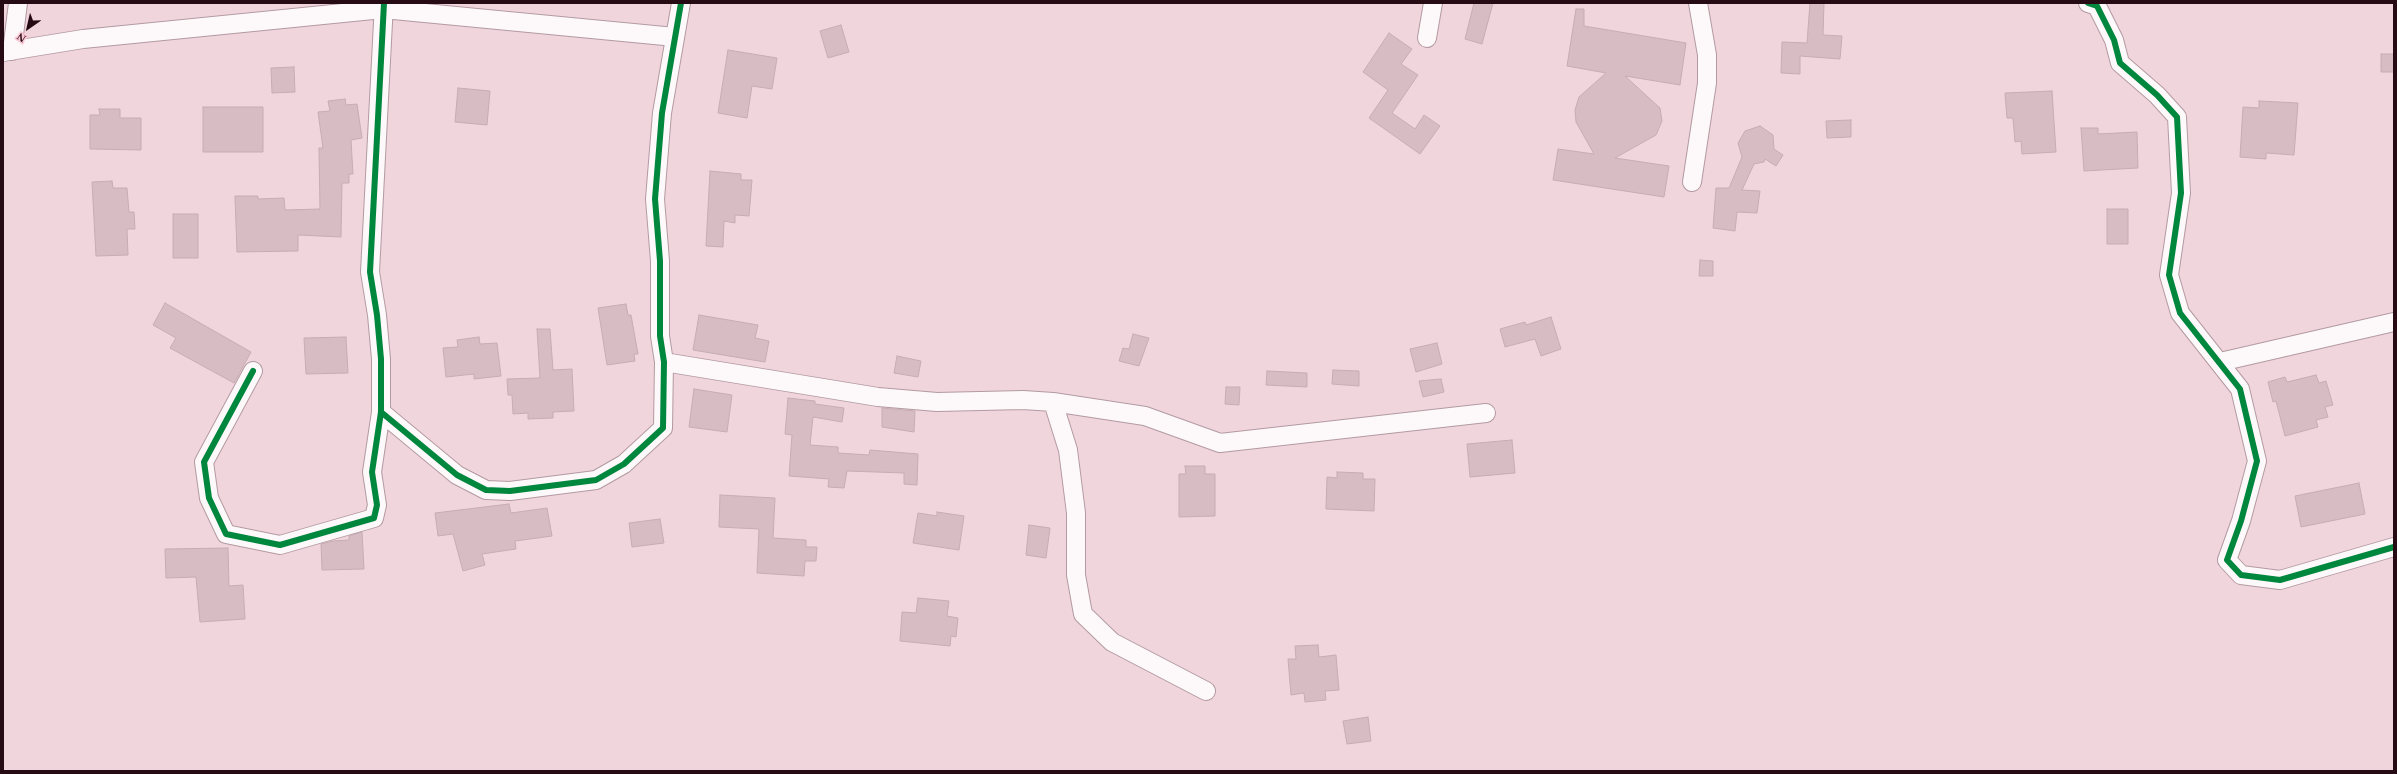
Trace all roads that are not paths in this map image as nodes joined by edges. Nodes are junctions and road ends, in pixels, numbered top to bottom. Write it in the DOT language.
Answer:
graph roads {
  1 [pos="18,3"];
  2 [pos="681,3"];
  3 [pos="1433,3"];
  4 [pos="1698,3"];
  5 [pos="2088,3"];
  6 [pos="384,6"];
  7 [pos="675,37"];
  8 [pos="1427,38"];
  9 [pos="7,52"];
  10 [pos="1692,182"];
  11 [pos="2394,322"];
  12 [pos="664,362"];
  13 [pos="2220,362"];
  14 [pos="253,371"];
  15 [pos="1053,402"];
  16 [pos="381,412"];
  17 [pos="1486,413"];
  18 [pos="2394,547"];
  19 [pos="1206,691"];
  1 -- 9 [label="street"];
  2 -- 7 [label="street"];
  3 -- 8 [label="street"];
  4 -- 10 [label="street"];
  5 -- 13 [label="street"];
  6 -- 7 [label="street"];
  6 -- 9 [label="street"];
  6 -- 16 [label="street"];
  7 -- 12 [label="street"];
  11 -- 13 [label="street"];
  12 -- 15 [label="street"];
  12 -- 16 [label="street"];
  13 -- 18 [label="street"];
  14 -- 16 [label="street"];
  15 -- 17 [label="street"];
  15 -- 19 [label="street"];
}
